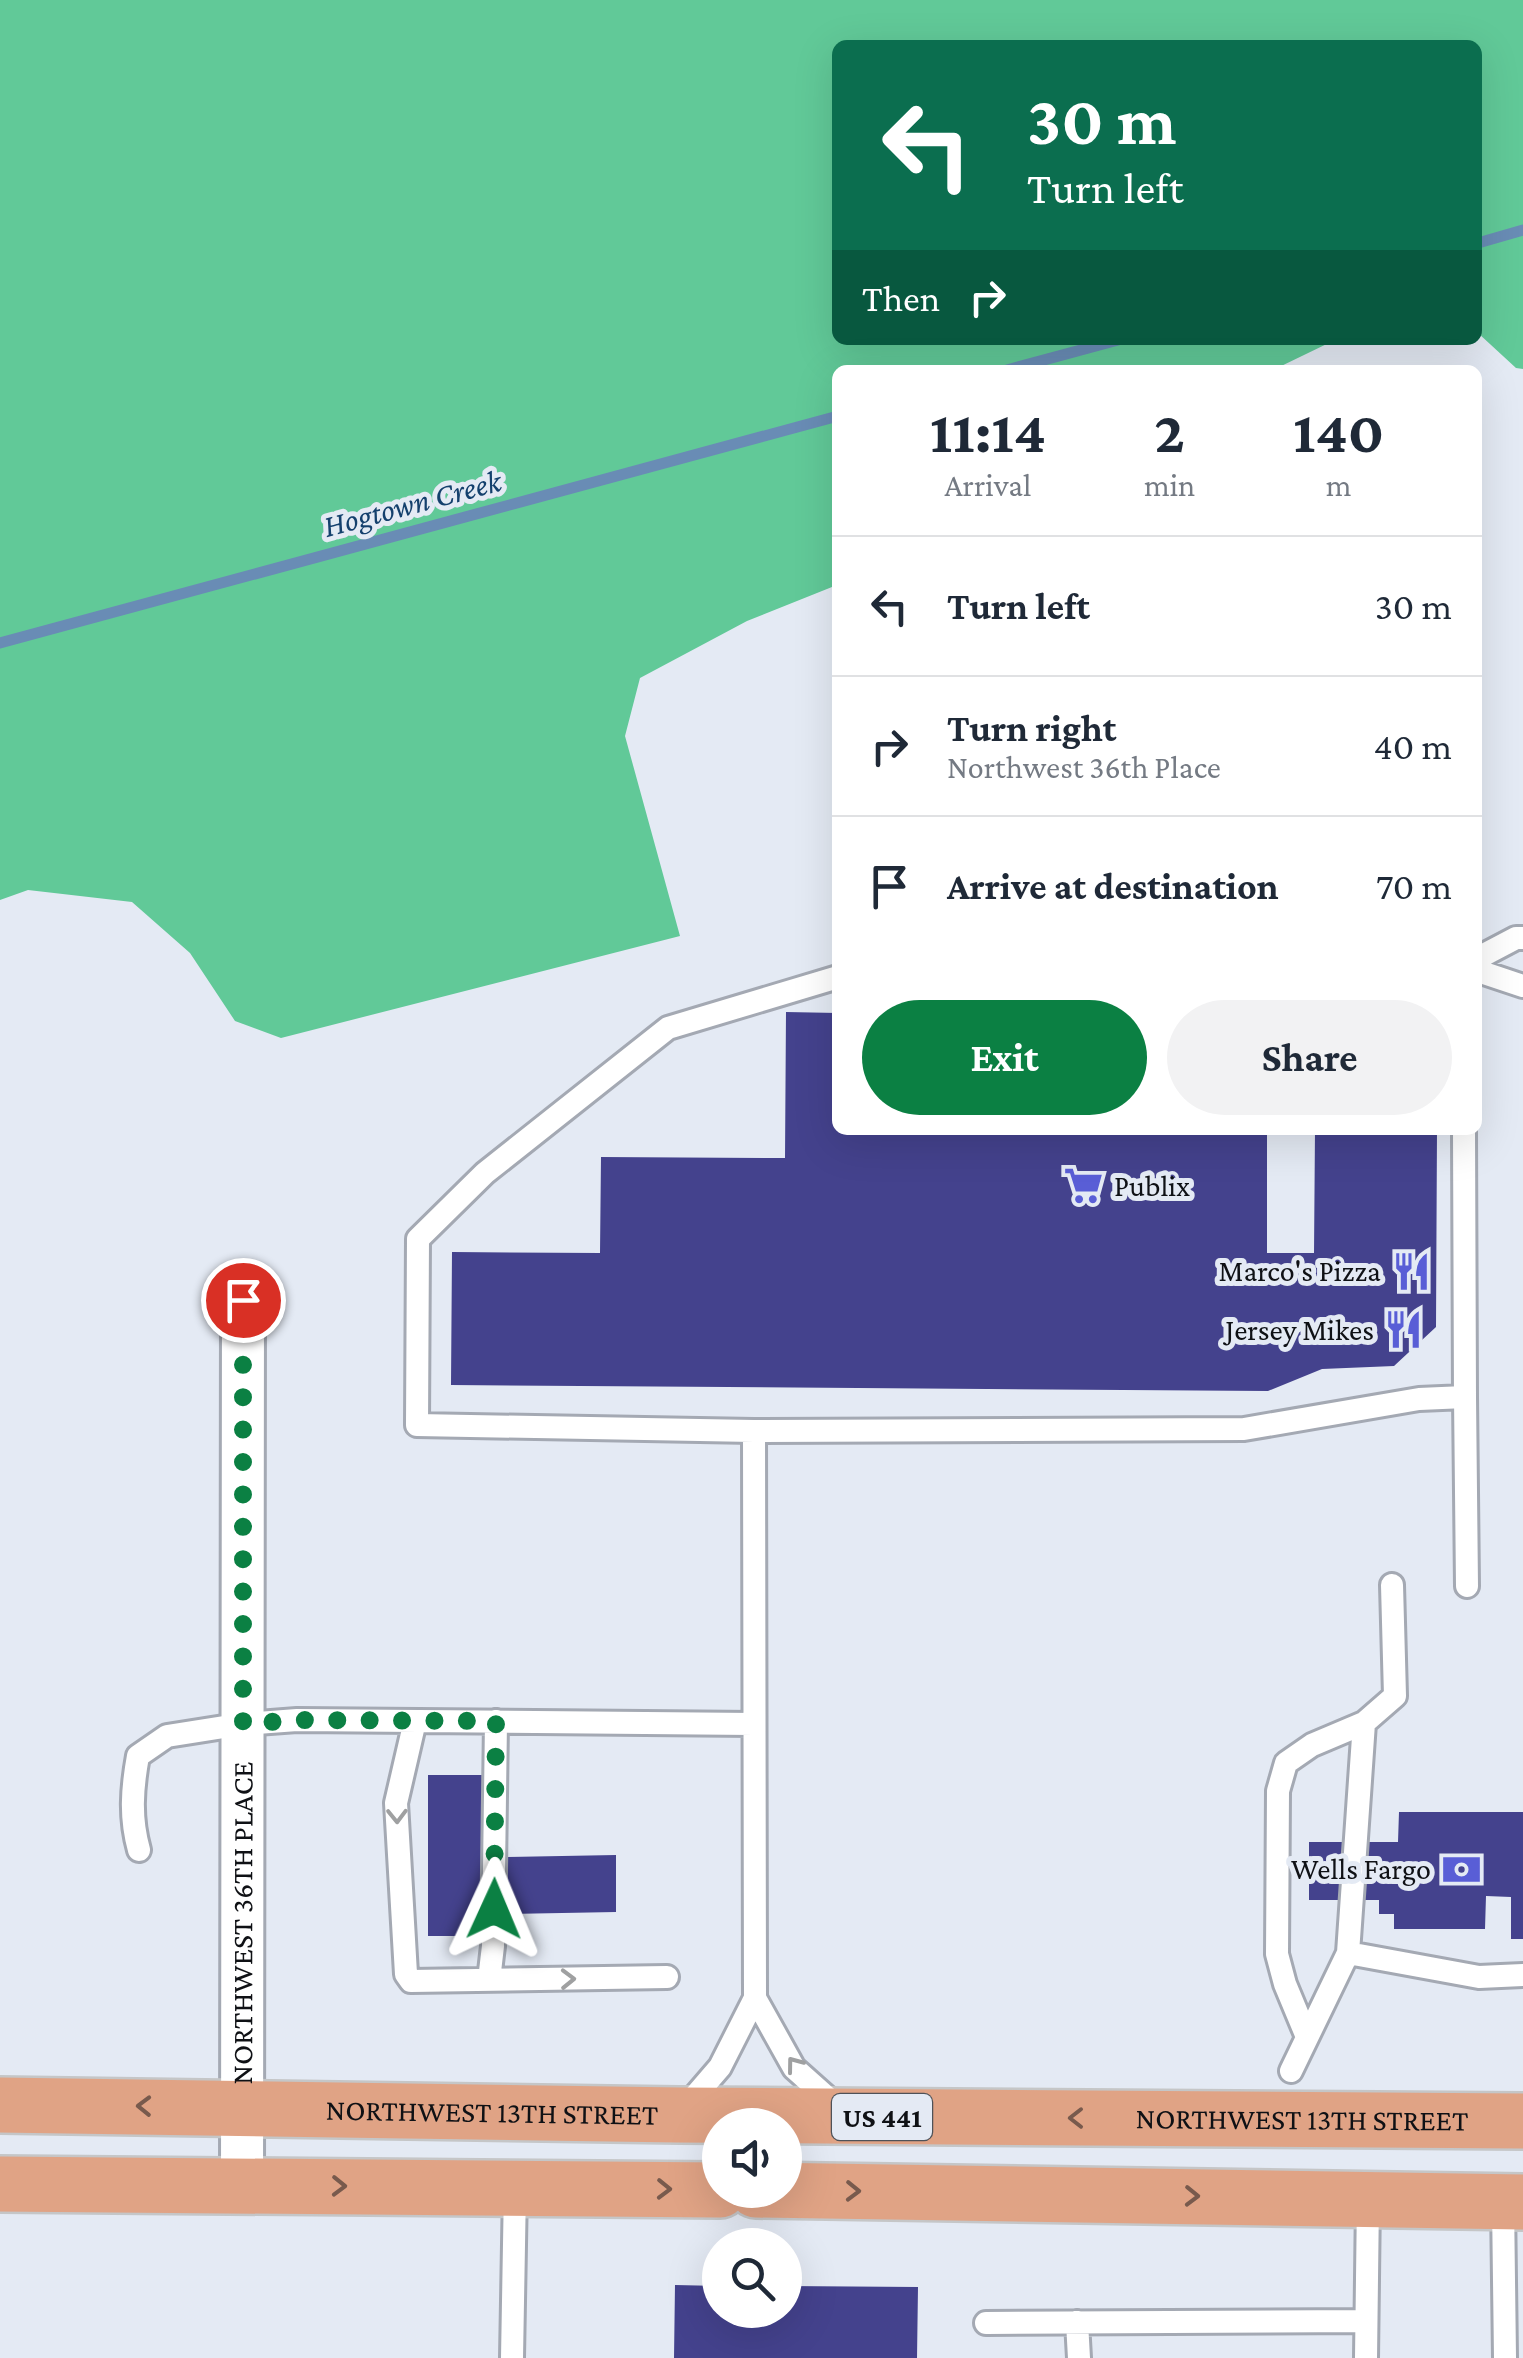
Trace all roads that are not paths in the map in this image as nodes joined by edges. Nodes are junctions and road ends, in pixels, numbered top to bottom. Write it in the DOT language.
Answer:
graph roads {
  1 [pos="1523,938"];
  2 [pos="1482,956"];
  3 [pos="1482,972"];
  4 [pos="832,979"];
  5 [pos="1523,986"];
  6 [pos="1464,1135"];
  7 [pos="243,1300"];
  8 [pos="1465,1397"];
  9 [pos="754,1431"];
  10 [pos="1392,1586"];
  11 [pos="1467,1586"];
  12 [pos="415,1721"];
  13 [pos="496,1721"];
  14 [pos="1364,1723"];
  15 [pos="243,1724"];
  16 [pos="754,1724"];
  17 [pos="139,1850"];
  18 [pos="1348,1952"];
  19 [pos="1523,1975"];
  20 [pos="666,1977"];
  21 [pos="489,1980"];
  22 [pos="756,1998"];
  23 [pos="1307,2038"];
  24 [pos="1291,2071"];
  25 [pos="0,2104"];
  26 [pos="242,2108"];
  27 [pos="678,2115"];
  28 [pos="848,2117"];
  29 [pos="1523,2121"];
  30 [pos="0,2184"];
  31 [pos="242,2185"];
  32 [pos="515,2188"];
  33 [pos="702,2190"];
  34 [pos="802,2191"];
  35 [pos="1368,2199"];
  36 [pos="1513,2202"];
  37 [pos="1366,2321"];
  38 [pos="1078,2322"];
  39 [pos="986,2323"];
  40 [pos="1511,2350"];
  41 [pos="512,2358"];
  42 [pos="1079,2358"];
  43 [pos="1366,2358"];
  1 -- 2 [label="lane"];
  3 -- 5 [label="lane"];
  4 -- 9 [label="lane"];
  6 -- 8 [label="lane"];
  7 -- 15 [label="street, NORTHWEST 36TH PLACE"];
  8 -- 9 [label="lane"];
  8 -- 11 [label="lane"];
  9 -- 16 [label="lane"];
  10 -- 14 [label="lane"];
  12 -- 13 [label="lane"];
  12 -- 15 [label="lane"];
  12 -- 21 [label="lane, one-way"];
  13 -- 16 [label="lane"];
  13 -- 21 [label="lane"];
  14 -- 18 [label="lane"];
  14 -- 23 [label="lane"];
  15 -- 17 [label="lane"];
  15 -- 26 [label="street, NORTHWEST 36TH PLACE"];
  16 -- 22 [label="lane"];
  18 -- 19 [label="lane"];
  18 -- 23 [label="lane"];
  21 -- 20 [label="lane, one-way"];
  22 -- 27 [label="lane"];
  28 -- 22 [label="lane, one-way"];
  23 -- 24 [label="lane"];
  26 -- 25 [label="main road, NORTHWEST 13TH STREET / US 441, one-way"];
  26 -- 27 [label="main road, NORTHWEST 13TH STREET / US 441"];
  26 -- 31 [label="street, NORTHWEST 36TH PLACE"];
  27 -- 28 [label="main road, NORTHWEST 13TH STREET / US 441"];
  29 -- 28 [label="main road, NORTHWEST 13TH STREET / US 441, one-way"];
  30 -- 31 [label="main road"];
  31 -- 32 [label="main road, one-way"];
  32 -- 33 [label="main road, one-way"];
  32 -- 41 [label="lane"];
  34 -- 35 [label="main road, one-way"];
  35 -- 36 [label="main road"];
  35 -- 37 [label="lane"];
  36 -- 40 [label="lane"];
  37 -- 38 [label="lane"];
  37 -- 43 [label="lane"];
  38 -- 39 [label="lane"];
  38 -- 42 [label="lane"];
}
